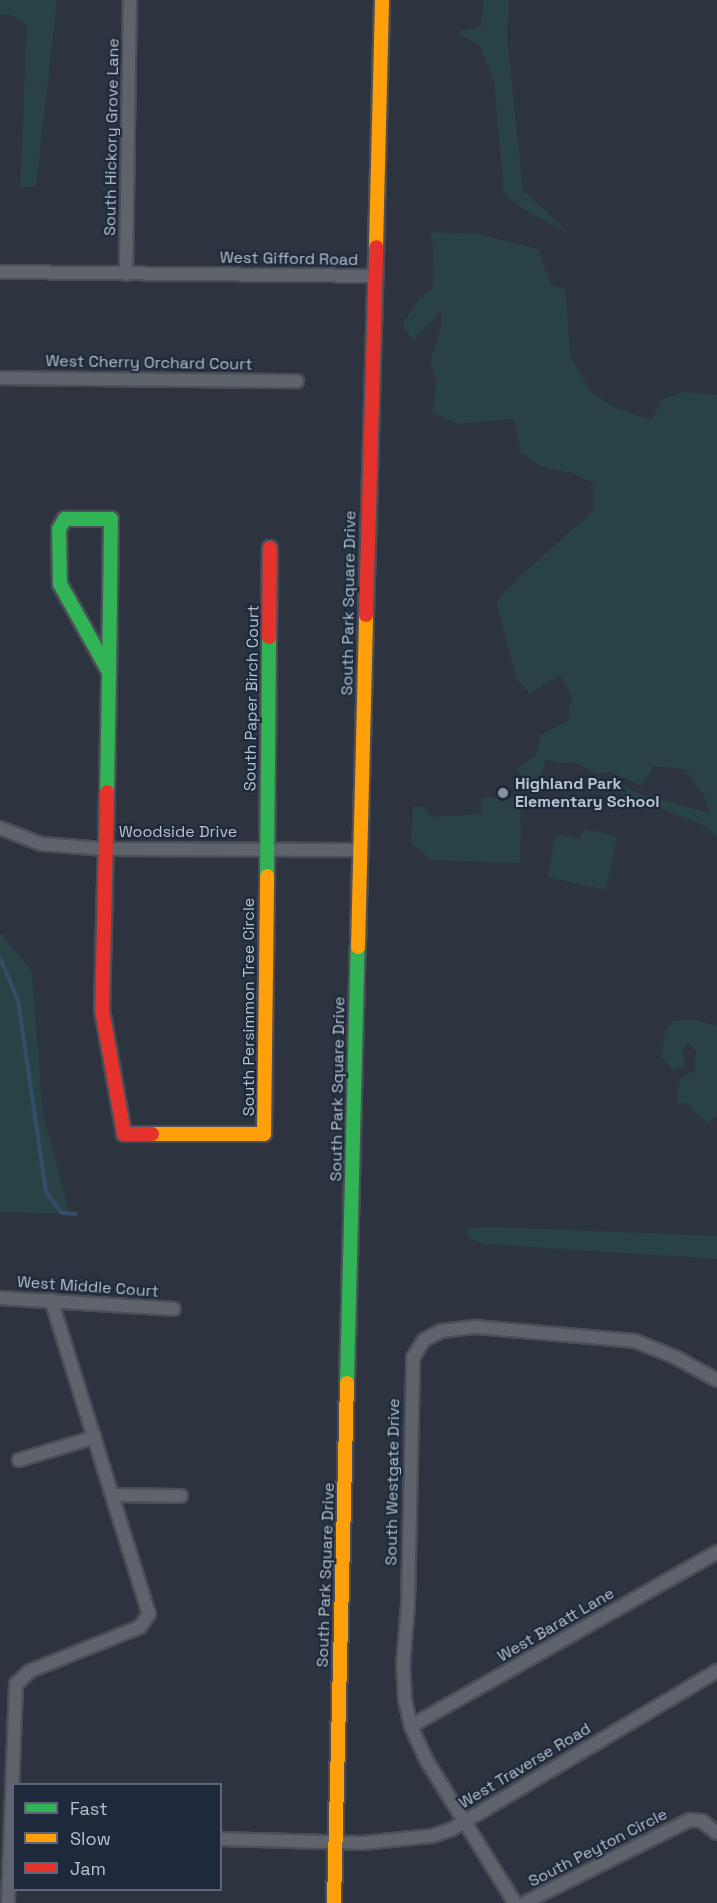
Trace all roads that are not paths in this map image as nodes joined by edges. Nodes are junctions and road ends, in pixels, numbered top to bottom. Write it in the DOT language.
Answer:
graph roads {
  1 [pos="130,0"];
  2 [pos="382,0"];
  3 [pos="0,273"];
  4 [pos="126,274"];
  5 [pos="373,276"];
  6 [pos="0,378"];
  7 [pos="297,381"];
  8 [pos="270,548"];
  9 [pos="108,672"];
  10 [pos="0,828"];
  11 [pos="104,849"];
  12 [pos="266,849"];
  13 [pos="360,850"];
  14 [pos="0,1298"];
  15 [pos="51,1300"];
  16 [pos="174,1310"];
  17 [pos="717,1380"];
  18 [pos="95,1437"];
  19 [pos="19,1460"];
  20 [pos="113,1495"];
  21 [pos="181,1496"];
  22 [pos="717,1552"];
  23 [pos="717,1671"];
  24 [pos="411,1726"];
  25 [pos="464,1821"];
  26 [pos="8,1830"];
  27 [pos="717,1833"];
  28 [pos="222,1839"];
  29 [pos="335,1843"];
  30 [pos="8,1903"];
  31 [pos="334,1903"];
  32 [pos="515,1903"];
  33 [pos="524,1903"];
  1 -- 4 [label="street, South Hickory Grove Lane"];
  2 -- 5 [label="street, West Gifford Road"];
  3 -- 4 [label="street, West Gifford Road"];
  4 -- 5 [label="street, West Gifford Road"];
  5 -- 13 [label="street, South Park Square Drive"];
  6 -- 7 [label="street, West Cherry Orchard Court"];
  8 -- 12 [label="street, South Paper Birch Court"];
  9 -- 9 [label="street"];
  9 -- 11 [label="street"];
  10 -- 11 [label="street, Woodside Drive"];
  11 -- 12 [label="street, Woodside Drive"];
  11 -- 12 [label="street, South Persimmon Tree Circle"];
  12 -- 13 [label="street, Woodside Drive"];
  13 -- 29 [label="street, South Park Square Drive"];
  14 -- 15 [label="street, West Middle Court"];
  15 -- 16 [label="street, West Middle Court"];
  15 -- 18 [label="street"];
  17 -- 24 [label="street, South Westgate Drive"];
  18 -- 19 [label="street"];
  18 -- 20 [label="street"];
  20 -- 21 [label="street"];
  20 -- 26 [label="street"];
  22 -- 24 [label="street, West Baratt Lane"];
  23 -- 25 [label="street, West Traverse Road"];
  24 -- 25 [label="street, South Westgate Drive"];
  25 -- 29 [label="street, West Traverse Road"];
  25 -- 32 [label="street, South Westgate Drive"];
  26 -- 30 [label="street"];
  27 -- 33 [label="street, South Peyton Circle"];
  28 -- 29 [label="street, West Traverse Road"];
  29 -- 31 [label="street, South Park Square Drive"];
}
